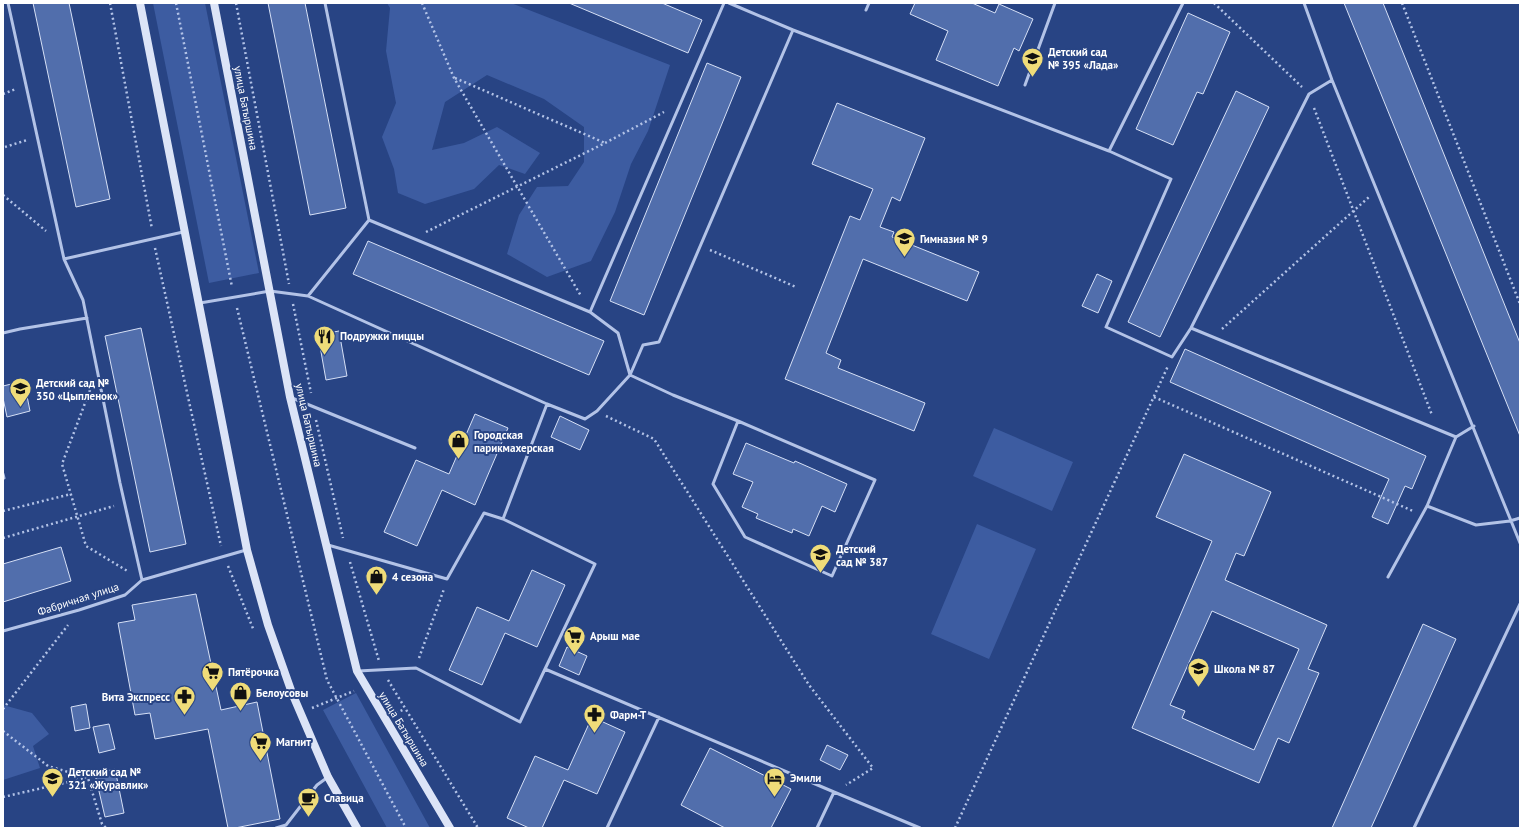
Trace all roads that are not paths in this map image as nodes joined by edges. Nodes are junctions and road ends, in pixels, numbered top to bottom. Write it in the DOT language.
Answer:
graph roads {
  1 [pos="8,3"];
  2 [pos="140,3"];
  3 [pos="214,3"];
  4 [pos="325,3"];
  5 [pos="724,3"];
  6 [pos="730,3"];
  7 [pos="869,3"];
  8 [pos="1055,3"];
  9 [pos="1183,3"];
  10 [pos="1304,3"];
  11 [pos="866,10"];
  12 [pos="793,30"];
  13 [pos="1332,80"];
  14 [pos="1025,85"];
  15 [pos="1109,151"];
  16 [pos="369,220"];
  17 [pos="185,232"];
  18 [pos="64,259"];
  19 [pos="270,291"];
  20 [pos="308,296"];
  21 [pos="199,303"];
  22 [pos="590,312"];
  23 [pos="87,318"];
  24 [pos="1191,328"];
  25 [pos="3,333"];
  26 [pos="630,375"];
  27 [pos="290,397"];
  28 [pos="547,404"];
  29 [pos="738,421"];
  30 [pos="1474,426"];
  31 [pos="1456,438"];
  32 [pos="415,448"];
  33 [pos="3,474"];
  34 [pos="3,478"];
  35 [pos="1427,506"];
  36 [pos="1520,518"];
  37 [pos="503,519"];
  38 [pos="1510,521"];
  39 [pos="1520,543"];
  40 [pos="326,545"];
  41 [pos="247,550"];
  42 [pos="1388,577"];
  43 [pos="142,580"];
  44 [pos="1520,604"];
  45 [pos="3,632"];
  46 [pos="545,669"];
  47 [pos="357,671"];
  48 [pos="659,717"];
  49 [pos="328,777"];
  50 [pos="834,792"];
  51 [pos="276,828"];
  52 [pos="357,828"];
  53 [pos="450,828"];
  54 [pos="607,828"];
  55 [pos="817,828"];
  56 [pos="920,828"];
  57 [pos="1414,828"];
  1 -- 18 [label="lane"];
  2 -- 17 [label="street"];
  3 -- 19 [label="street, улица Батыршина"];
  4 -- 16 [label="lane"];
  5 -- 22 [label="lane"];
  6 -- 12 [label="lane"];
  7 -- 11 [label="lane"];
  8 -- 14 [label="lane"];
  9 -- 15 [label="lane"];
  10 -- 13 [label="lane"];
  12 -- 15 [label="lane"];
  12 -- 26 [label="lane"];
  13 -- 24 [label="lane"];
  13 -- 30 [label="lane"];
  15 -- 24 [label="lane"];
  16 -- 20 [label="lane"];
  16 -- 22 [label="lane"];
  17 -- 18 [label="lane"];
  17 -- 21 [label="street"];
  18 -- 23 [label="lane"];
  19 -- 20 [label="lane"];
  19 -- 21 [label="lane"];
  19 -- 27 [label="street, улица Батыршина"];
  20 -- 28 [label="lane"];
  21 -- 41 [label="street"];
  22 -- 26 [label="lane"];
  23 -- 25 [label="lane"];
  23 -- 43 [label="lane"];
  24 -- 31 [label="lane"];
  26 -- 28 [label="lane"];
  26 -- 29 [label="lane"];
  27 -- 32 [label="lane"];
  27 -- 40 [label="street, улица Батыршина"];
  28 -- 37 [label="lane"];
  29 -- 29 [label="lane"];
  30 -- 31 [label="lane"];
  30 -- 38 [label="lane"];
  31 -- 35 [label="lane"];
  33 -- 34 [label="lane"];
  35 -- 38 [label="lane"];
  35 -- 42 [label="lane"];
  36 -- 38 [label="lane"];
  37 -- 40 [label="lane"];
  37 -- 46 [label="lane"];
  38 -- 39 [label="lane"];
  40 -- 47 [label="street, улица Батыршина"];
  41 -- 43 [label="lane, Фабричная улица"];
  41 -- 49 [label="street"];
  43 -- 45 [label="lane, Фабричная улица"];
  44 -- 57 [label="lane"];
  46 -- 47 [label="lane"];
  46 -- 48 [label="lane"];
  47 -- 53 [label="street, улица Батыршина"];
  48 -- 50 [label="lane"];
  48 -- 54 [label="lane"];
  49 -- 51 [label="lane"];
  49 -- 52 [label="street"];
  50 -- 55 [label="lane"];
  50 -- 56 [label="lane"];
}
